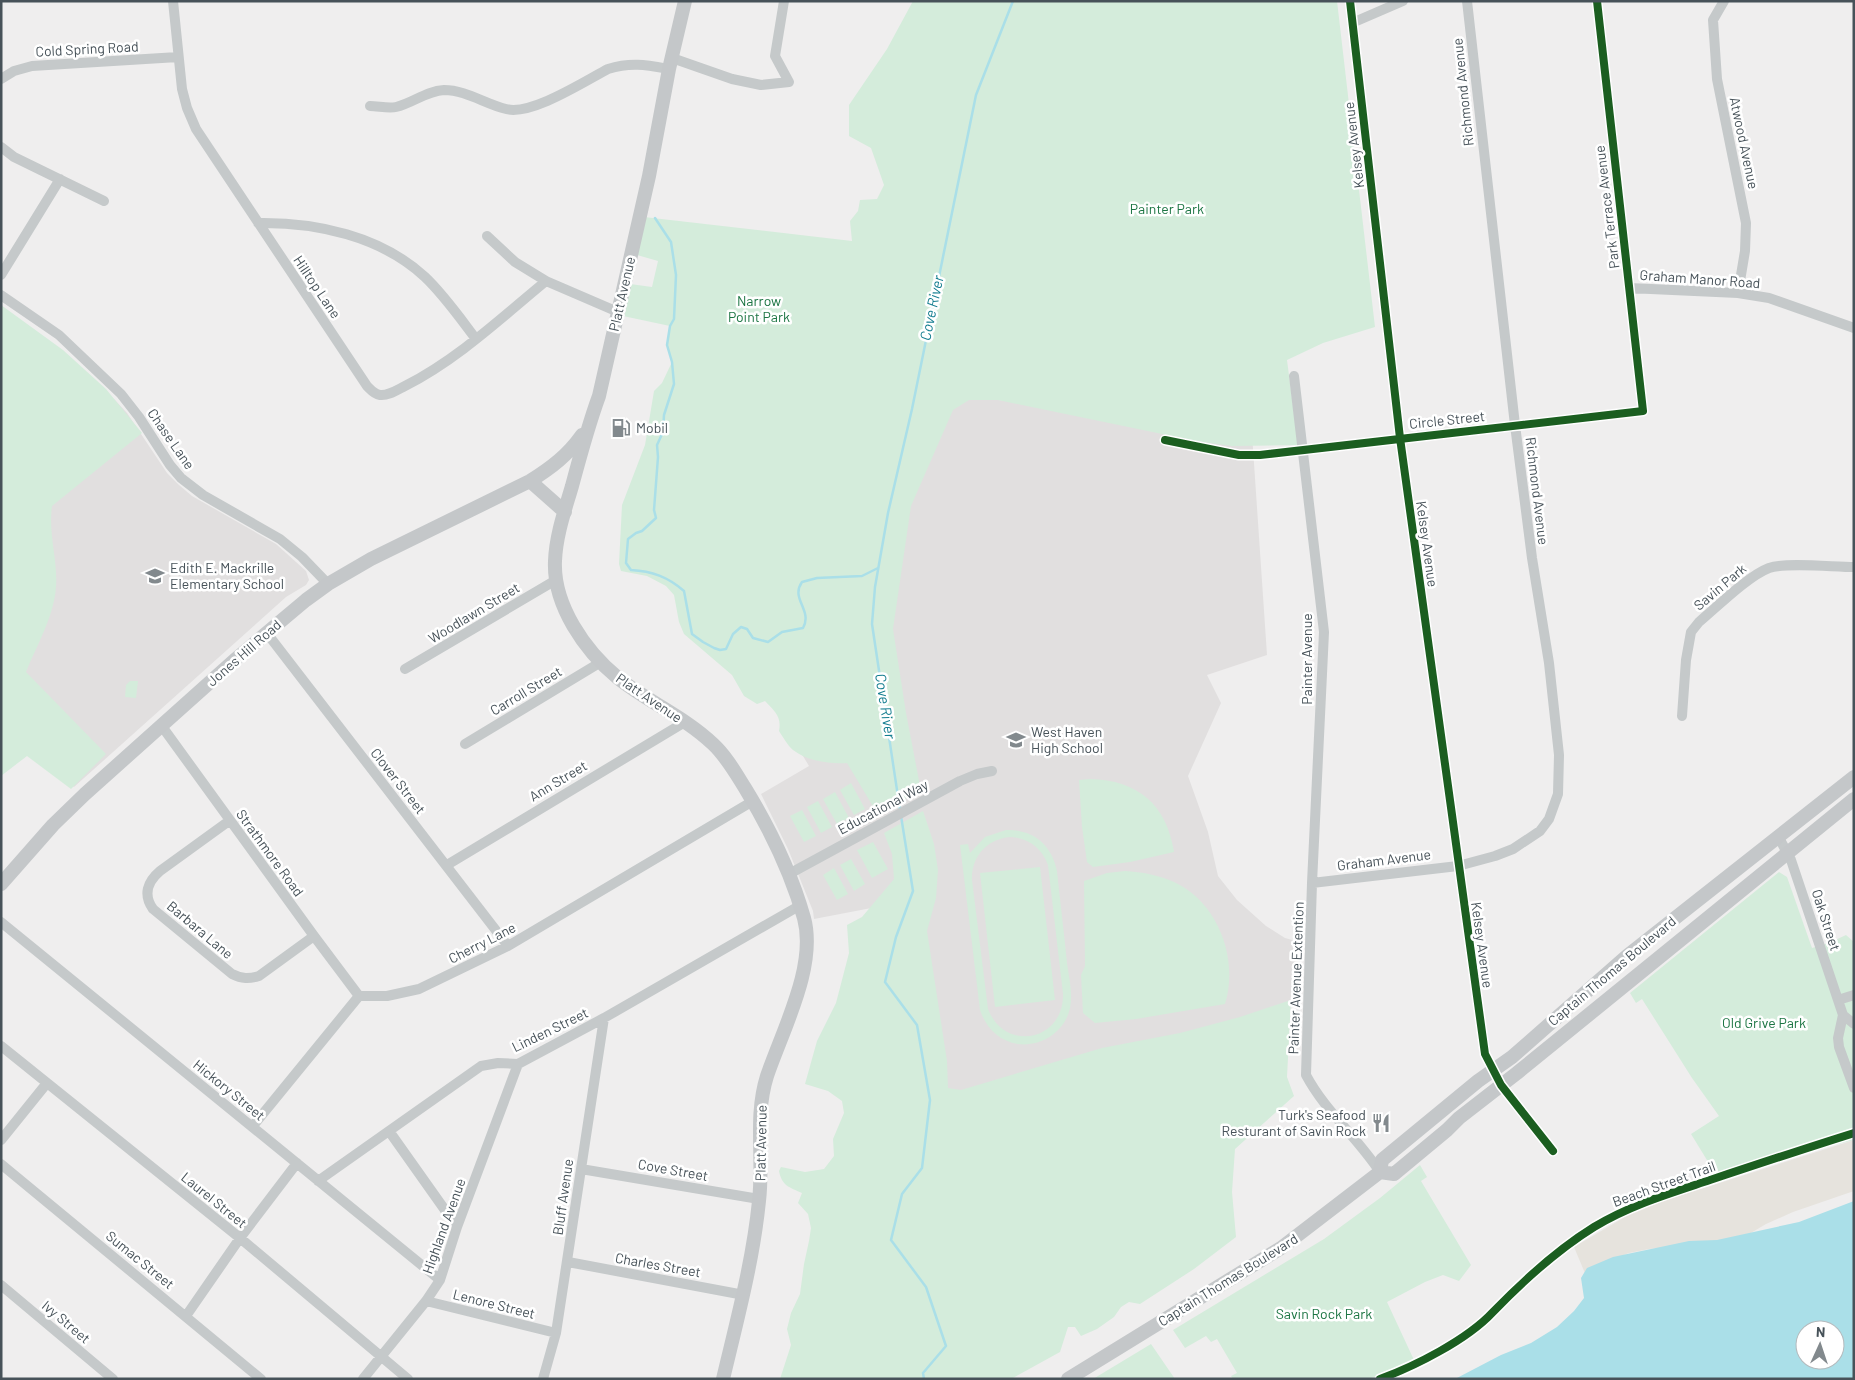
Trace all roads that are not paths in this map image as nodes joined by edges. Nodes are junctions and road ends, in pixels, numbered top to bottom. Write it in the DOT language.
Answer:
graph roads {
  1 [pos="173,1"];
  2 [pos="685,1"];
  3 [pos="784,1"];
  4 [pos="1350,1"];
  5 [pos="1403,1"];
  6 [pos="1467,1"];
  7 [pos="1596,1"];
  8 [pos="1724,1"];
  9 [pos="1352,23"];
  10 [pos="178,58"];
  11 [pos="671,64"];
  12 [pos="1,79"];
  13 [pos="370,106"];
  14 [pos="1,147"];
  15 [pos="60,179"];
  16 [pos="104,201"];
  17 [pos="258,223"];
  18 [pos="487,236"];
  19 [pos="1,275"];
  20 [pos="546,281"];
  21 [pos="1629,288"];
  22 [pos="1738,293"];
  23 [pos="1,295"];
  24 [pos="618,312"];
  25 [pos="1854,328"];
  26 [pos="476,339"];
  27 [pos="1294,376"];
  28 [pos="1643,411"];
  29 [pos="1515,425"];
  30 [pos="587,428"];
  31 [pos="1400,438"];
  32 [pos="1164,440"];
  33 [pos="1304,450"];
  34 [pos="530,481"];
  35 [pos="565,512"];
  36 [pos="1854,568"];
  37 [pos="556,580"];
  38 [pos="328,584"];
  39 [pos="266,632"];
  40 [pos="601,662"];
  41 [pos="406,669"];
  42 [pos="1682,716"];
  43 [pos="685,722"];
  44 [pos="161,725"];
  45 [pos="466,744"];
  46 [pos="992,771"];
  47 [pos="1854,777"];
  48 [pos="1854,799"];
  49 [pos="753,801"];
  50 [pos="229,821"];
  51 [pos="1778,836"];
  52 [pos="1787,852"];
  53 [pos="447,865"];
  54 [pos="1458,866"];
  55 [pos="789,874"];
  56 [pos="1312,883"];
  57 [pos="1,884"];
  58 [pos="799,906"];
  59 [pos="1,922"];
  60 [pos="314,936"];
  61 [pos="508,946"];
  62 [pos="359,996"];
  63 [pos="1854,996"];
  64 [pos="1838,1000"];
  65 [pos="1844,1014"];
  66 [pos="604,1018"];
  67 [pos="1854,1024"];
  68 [pos="1,1046"];
  69 [pos="518,1064"];
  70 [pos="1492,1071"];
  71 [pos="47,1083"];
  72 [pos="1501,1085"];
  73 [pos="1854,1088"];
  74 [pos="252,1127"];
  75 [pos="389,1131"];
  76 [pos="1,1140"];
  77 [pos="1553,1151"];
  78 [pos="297,1163"];
  79 [pos="1,1164"];
  80 [pos="581,1169"];
  81 [pos="1380,1172"];
  82 [pos="318,1181"];
  83 [pos="760,1199"];
  84 [pos="457,1227"];
  85 [pos="240,1238"];
  86 [pos="568,1262"];
  87 [pos="440,1280"];
  88 [pos="1,1286"];
  89 [pos="744,1294"];
  90 [pos="426,1301"];
  91 [pos="186,1316"];
  92 [pos="556,1333"];
  93 [pos="380,1357"];
  94 [pos="113,1379"];
  95 [pos="261,1379"];
  96 [pos="363,1379"];
  97 [pos="408,1379"];
  98 [pos="543,1379"];
  99 [pos="723,1379"];
  100 [pos="1068,1379"];
  1 -- 10 [label="street, Hilltop Lane"];
  2 -- 11 [label="main road, Platt Avenue"];
  3 -- 11 [label="street"];
  4 -- 9 [label="street, Kelsey Avenue"];
  5 -- 9 [label="street"];
  6 -- 29 [label="street, Richmond Avenue"];
  7 -- 21 [label="street, Park Terrace Avenue"];
  8 -- 22 [label="street, Atwood Avenue"];
  9 -- 31 [label="street, Kelsey Avenue"];
  10 -- 12 [label="street, Cold Spring Road"];
  10 -- 17 [label="street, Hilltop Lane"];
  11 -- 13 [label="street"];
  11 -- 24 [label="main road, Platt Avenue"];
  14 -- 15 [label="street"];
  15 -- 16 [label="street"];
  15 -- 19 [label="street"];
  17 -- 26 [label="street"];
  17 -- 26 [label="street, Hilltop Lane"];
  18 -- 20 [label="street"];
  20 -- 24 [label="street"];
  20 -- 26 [label="street, Hilltop Lane"];
  21 -- 22 [label="street, Graham Manor Road"];
  21 -- 28 [label="street, Park Terrace Avenue"];
  22 -- 25 [label="street, Graham Manor Road"];
  23 -- 38 [label="street, Chase Lane"];
  24 -- 30 [label="main road, Platt Avenue"];
  27 -- 33 [label="street, Painter Avenue"];
  28 -- 29 [label="street, Circle Street"];
  29 -- 31 [label="street, Circle Street"];
  29 -- 54 [label="street, Richmond Avenue"];
  30 -- 34 [label="main road, Jones Hill Road"];
  30 -- 35 [label="main road, Platt Avenue"];
  31 -- 33 [label="street, Circle Street"];
  31 -- 54 [label="street, Kelsey Avenue"];
  32 -- 33 [label="street, Circle Street"];
  33 -- 56 [label="street, Painter Avenue"];
  34 -- 35 [label="main road"];
  34 -- 38 [label="main road, Jones Hill Road"];
  35 -- 37 [label="main road, Platt Avenue"];
  36 -- 42 [label="street, Savin Park"];
  37 -- 40 [label="main road, Platt Avenue"];
  37 -- 41 [label="street, Woodlawn Street"];
  38 -- 39 [label="main road, Jones Hill Road"];
  39 -- 44 [label="main road, Jones Hill Road"];
  39 -- 53 [label="street, Clover Street"];
  40 -- 43 [label="main road, Platt Avenue"];
  40 -- 45 [label="street, Carroll Street"];
  43 -- 49 [label="main road, Platt Avenue"];
  43 -- 53 [label="street, Ann Street"];
  44 -- 50 [label="street, Strathmore Road"];
  44 -- 57 [label="main road, Jones Hill Road"];
  46 -- 55 [label="street, Educational Way"];
  47 -- 51 [label="main road, Captain Thomas Boulevard"];
  48 -- 52 [label="main road, Captain Thomas Boulevard"];
  49 -- 55 [label="main road, Platt Avenue"];
  49 -- 61 [label="street, Cherry Lane"];
  50 -- 60 [label="street, Strathmore Road"];
  50 -- 60 [label="street, Barbara Lane"];
  51 -- 52 [label="street, Oak Street"];
  51 -- 70 [label="main road, Captain Thomas Boulevard"];
  52 -- 64 [label="street, Oak Street"];
  52 -- 72 [label="main road, Captain Thomas Boulevard"];
  53 -- 61 [label="street, Clover Street"];
  54 -- 56 [label="street, Graham Avenue"];
  54 -- 70 [label="street, Kelsey Avenue"];
  55 -- 58 [label="main road, Platt Avenue"];
  56 -- 81 [label="street, Painter Avenue Extention"];
  58 -- 66 [label="street, Linden Street"];
  58 -- 83 [label="main road, Platt Avenue"];
  59 -- 74 [label="street, Hickory Street"];
  60 -- 62 [label="street, Strathmore Road"];
  61 -- 62 [label="street, Cherry Lane"];
  62 -- 74 [label="street"];
  63 -- 64 [label="street"];
  64 -- 65 [label="street, Oak Street"];
  65 -- 67 [label="street, Oak Street"];
  65 -- 73 [label="street"];
  66 -- 69 [label="street, Linden Street"];
  66 -- 80 [label="street, Bluff Avenue"];
  68 -- 71 [label="street, Laurel Street"];
  69 -- 75 [label="street, Linden Street"];
  69 -- 84 [label="street, Highland Avenue"];
  70 -- 72 [label="street, Kelsey Avenue"];
  70 -- 81 [label="main road, Captain Thomas Boulevard"];
  71 -- 76 [label="street"];
  71 -- 85 [label="street, Laurel Street"];
  72 -- 77 [label="street, Kelsey Avenue"];
  72 -- 81 [label="main road, Captain Thomas Boulevard"];
  74 -- 78 [label="street, Hickory Street"];
  75 -- 82 [label="street, Linden Street"];
  75 -- 84 [label="street"];
  78 -- 82 [label="street, Hickory Street"];
  78 -- 85 [label="street"];
  79 -- 91 [label="street, Sumac Street"];
  80 -- 83 [label="street, Cove Street"];
  80 -- 86 [label="street, Bluff Avenue"];
  81 -- 100 [label="main road, Captain Thomas Boulevard"];
  82 -- 87 [label="street, Hickory Street"];
  83 -- 89 [label="main road, Platt Avenue"];
  84 -- 87 [label="street, Highland Avenue"];
  85 -- 91 [label="street"];
  85 -- 93 [label="street, Laurel Street"];
  86 -- 89 [label="street, Charles Street"];
  86 -- 92 [label="street, Bluff Avenue"];
  87 -- 90 [label="street, Highland Avenue"];
  88 -- 94 [label="street, Ivy Street"];
  89 -- 99 [label="main road, Platt Avenue"];
  90 -- 92 [label="street, Lenore Street"];
  90 -- 93 [label="street, Highland Avenue"];
  91 -- 95 [label="street, Sumac Street"];
  92 -- 98 [label="street, Bluff Avenue"];
  93 -- 96 [label="street, Highland Avenue"];
  93 -- 97 [label="street, Laurel Street"];
}
